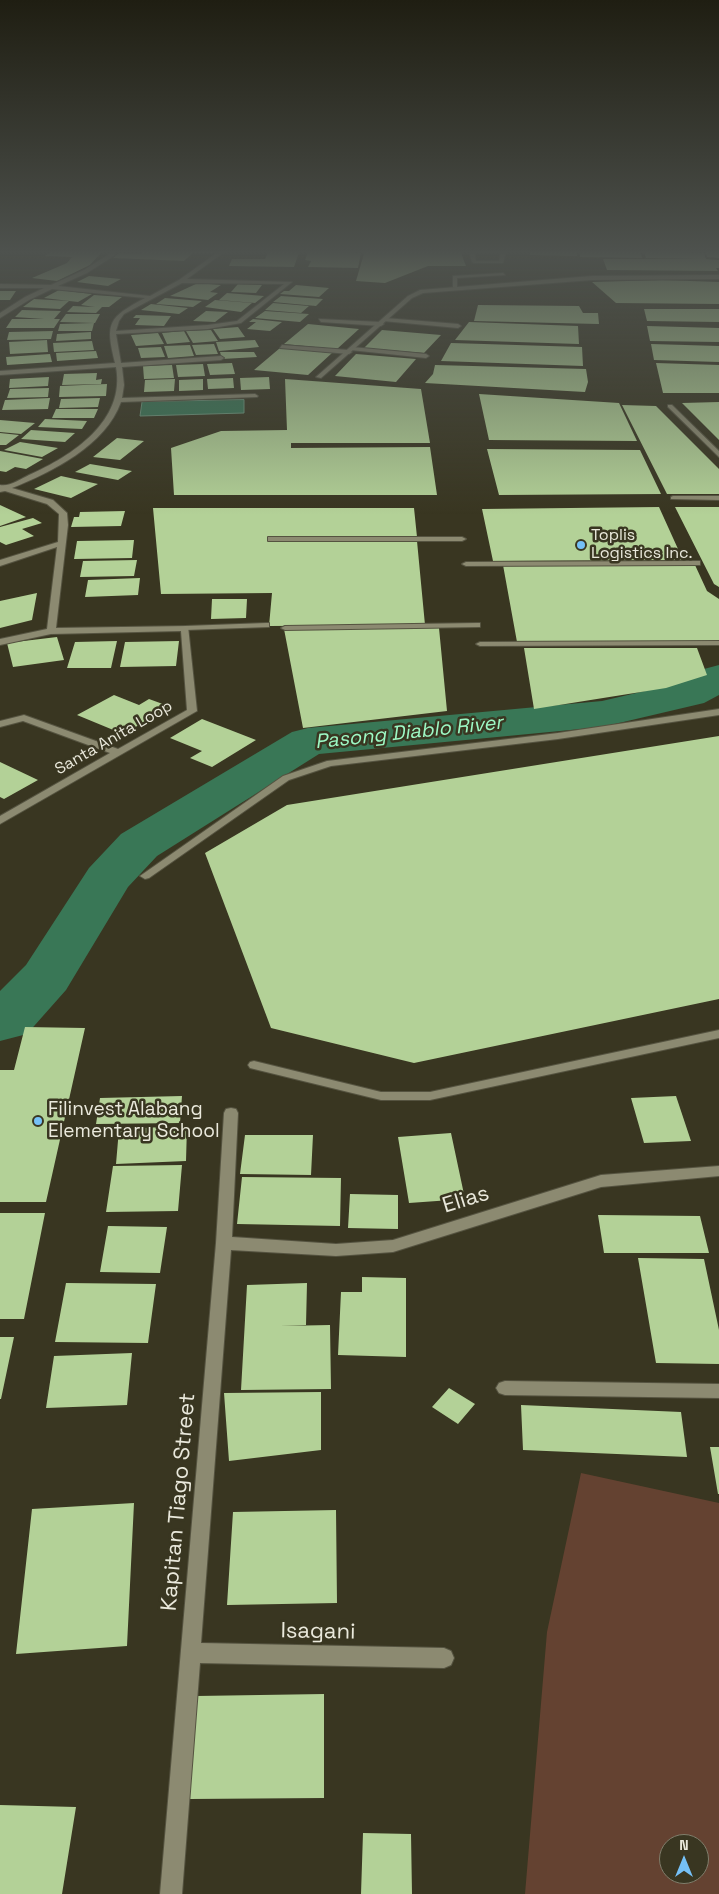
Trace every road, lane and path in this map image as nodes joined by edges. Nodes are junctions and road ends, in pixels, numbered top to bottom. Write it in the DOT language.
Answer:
graph roads {
  1 [pos="113,338"];
  2 [pos="364,338"];
  3 [pos="282,347"];
  4 [pos="350,350"];
  5 [pos="426,356"];
  6 [pos="221,358"];
  7 [pos="120,365"];
  8 [pos="0,373"];
  9 [pos="320,377"];
  10 [pos="254,396"];
  11 [pos="119,400"];
  12 [pos="670,406"];
  13 [pos="710,446"];
  14 [pos="719,446"];
  15 [pos="719,455"];
  16 [pos="1,488"];
  17 [pos="673,498"];
  18 [pos="719,498"];
  19 [pos="270,539"];
  20 [pos="462,539"];
  21 [pos="62,543"];
  22 [pos="0,563"];
  23 [pos="697,563"];
  24 [pos="466,564"];
  25 [pos="266,625"];
  26 [pos="477,625"];
  27 [pos="184,628"];
  28 [pos="285,628"];
  29 [pos="51,631"];
  30 [pos="0,642"];
  31 [pos="719,643"];
  32 [pos="480,644"];
  33 [pos="719,712"];
  34 [pos="0,724"];
  35 [pos="119,753"];
  36 [pos="0,821"];
  37 [pos="145,876"];
  38 [pos="719,1034"];
  39 [pos="254,1065"];
  40 [pos="231,1114"];
  41 [pos="719,1170"];
  42 [pos="224,1242"];
  43 [pos="505,1388"];
  44 [pos="719,1392"];
  45 [pos="190,1653"];
  46 [pos="444,1658"];
  47 [pos="171,1894"];
  1 -- 7 [label="street"];
  2 -- 4 [label="street"];
  3 -- 4 [label="lane"];
  4 -- 5 [label="lane"];
  4 -- 9 [label="street"];
  6 -- 7 [label="street"];
  7 -- 8 [label="street"];
  7 -- 11 [label="street"];
  10 -- 11 [label="street"];
  11 -- 16 [label="street"];
  12 -- 13 [label="lane"];
  13 -- 14 [label="lane"];
  13 -- 15 [label="lane"];
  16 -- 21 [label="street"];
  17 -- 18 [label="lane"];
  19 -- 20 [label="lane"];
  21 -- 22 [label="street"];
  21 -- 29 [label="street"];
  23 -- 24 [label="lane"];
  25 -- 27 [label="lane"];
  26 -- 28 [label="lane"];
  27 -- 29 [label="street"];
  27 -- 35 [label="street, Santa Anita Loop"];
  29 -- 30 [label="street"];
  31 -- 32 [label="lane"];
  33 -- 37 [label="lane"];
  34 -- 35 [label="street"];
  35 -- 36 [label="street, Santa Anita Loop"];
  38 -- 39 [label="lane"];
  40 -- 42 [label="street, Kapitan Tiago Street"];
  41 -- 42 [label="street, Elias"];
  42 -- 45 [label="street, Kapitan Tiago Street"];
  43 -- 44 [label="street"];
  45 -- 46 [label="street, Isagani"];
  45 -- 47 [label="street, Kapitan Tiago Street"];
}
